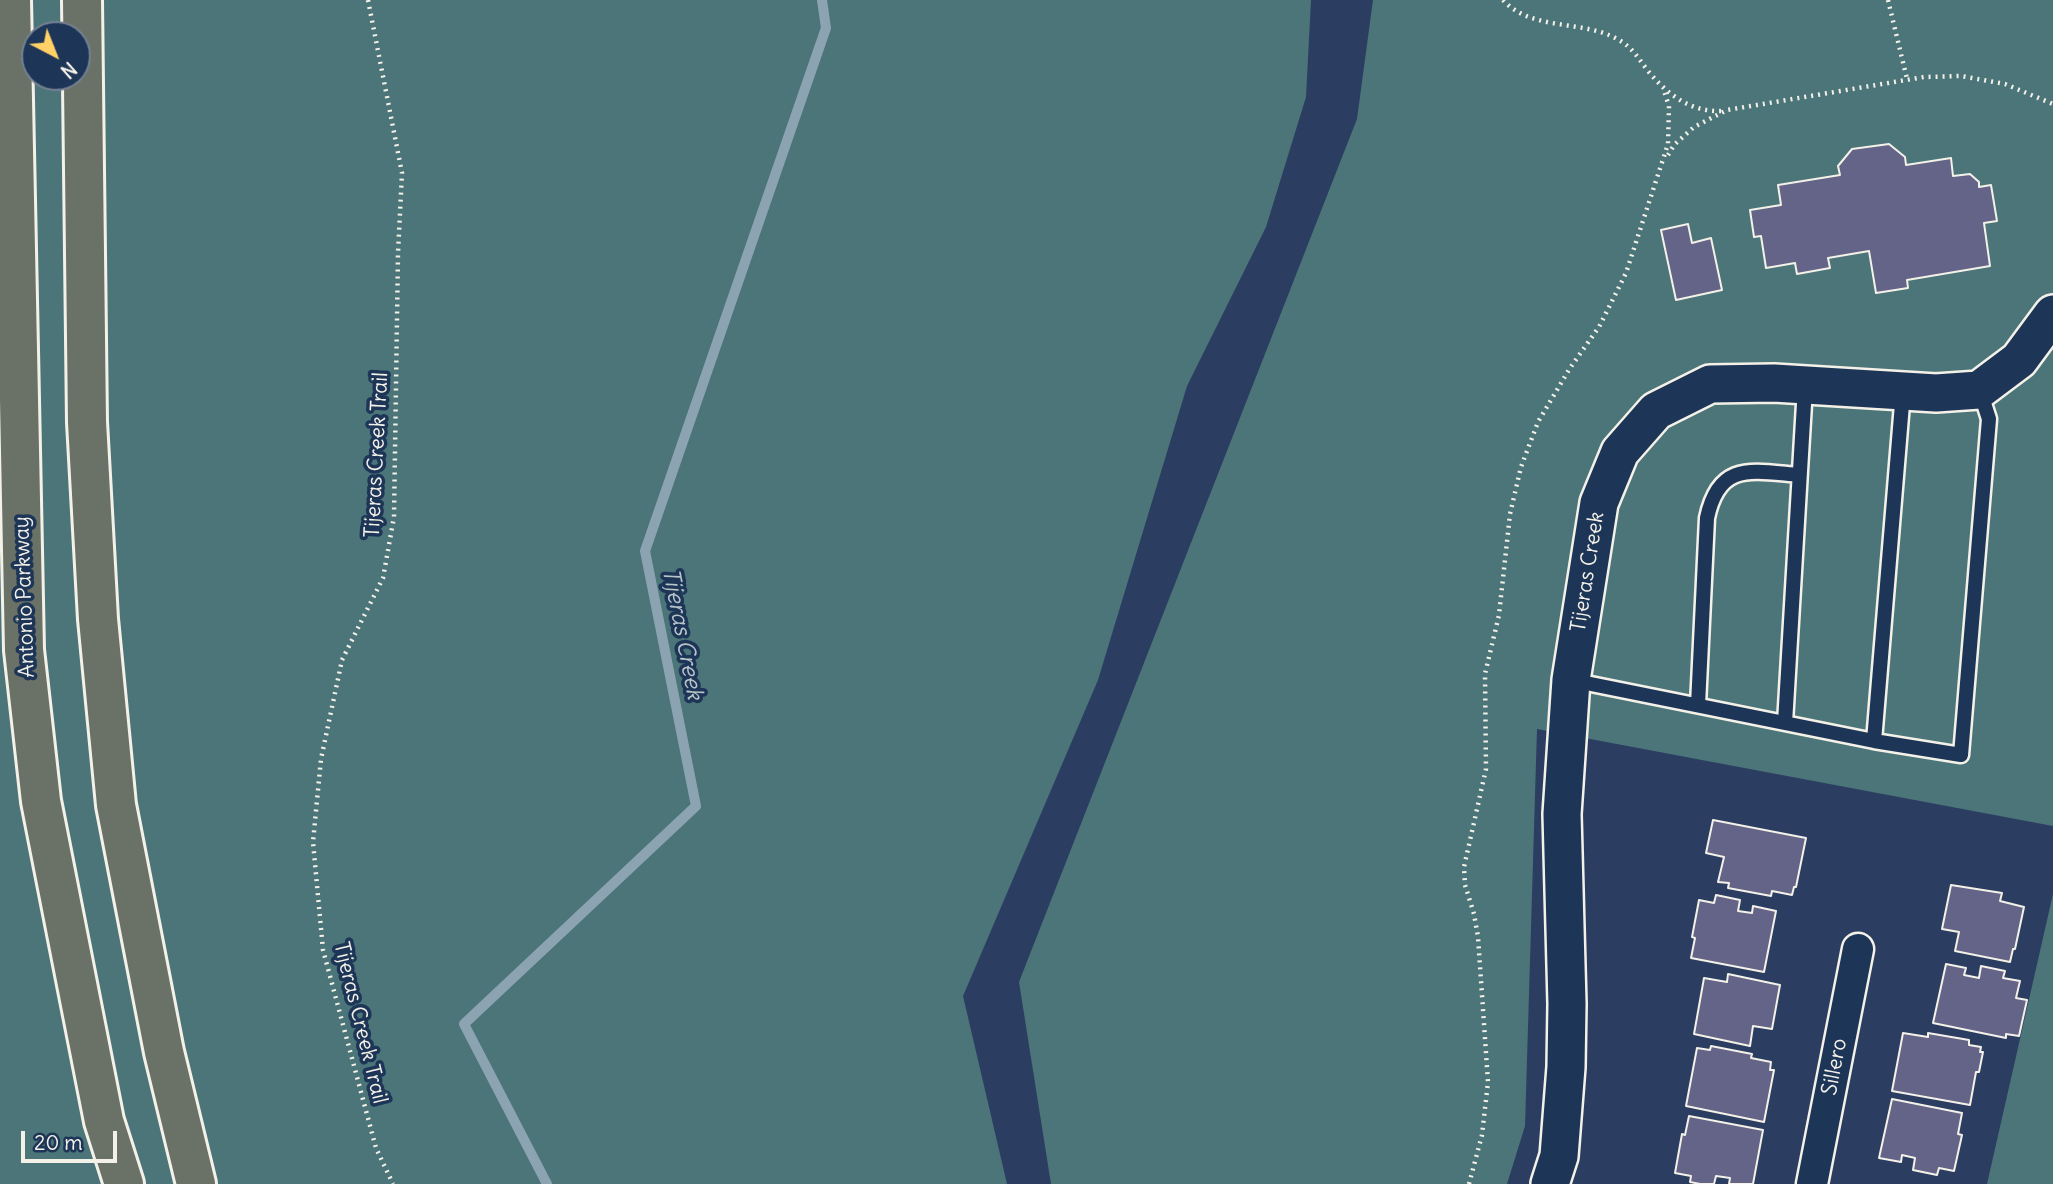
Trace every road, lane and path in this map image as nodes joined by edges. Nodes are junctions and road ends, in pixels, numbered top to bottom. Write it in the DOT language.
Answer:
graph roads {
  1 [pos="12,0"];
  2 [pos="82,0"];
  3 [pos="368,0"];
  4 [pos="1503,0"];
  5 [pos="1888,0"];
  6 [pos="1907,79"];
  7 [pos="1663,88"];
  8 [pos="2053,104"];
  9 [pos="1727,110"];
  10 [pos="1665,159"];
  11 [pos="2053,314"];
  12 [pos="1805,385"];
  13 [pos="1979,390"];
  14 [pos="1903,393"];
  15 [pos="1799,475"];
  16 [pos="1571,680"];
  17 [pos="1698,705"];
  18 [pos="1785,723"];
  19 [pos="1874,741"];
  20 [pos="1858,949"];
  21 [pos="124,1184"];
  22 [pos="196,1184"];
  23 [pos="393,1184"];
  24 [pos="1469,1184"];
  25 [pos="1550,1184"];
  26 [pos="1812,1184"];
  1 -- 21 [label="main road, Antonio Parkway"];
  2 -- 22 [label="main road"];
  3 -- 23 [label="path, Tijeras Creek Trail"];
  4 -- 7 [label="path"];
  5 -- 6 [label="path"];
  6 -- 8 [label="path"];
  6 -- 9 [label="path"];
  7 -- 9 [label="path"];
  7 -- 10 [label="path"];
  9 -- 10 [label="path"];
  10 -- 24 [label="path"];
  11 -- 13 [label="street"];
  12 -- 14 [label="street, Tijeras Creek"];
  12 -- 15 [label="lane"];
  12 -- 16 [label="street, Tijeras Creek"];
  13 -- 14 [label="street, Tijeras Creek"];
  13 -- 19 [label="lane"];
  14 -- 19 [label="lane"];
  15 -- 17 [label="lane"];
  15 -- 18 [label="lane"];
  16 -- 17 [label="lane"];
  16 -- 25 [label="street, Tijeras Creek"];
  17 -- 18 [label="lane"];
  18 -- 19 [label="lane"];
  20 -- 26 [label="street, Sillero"];
}
